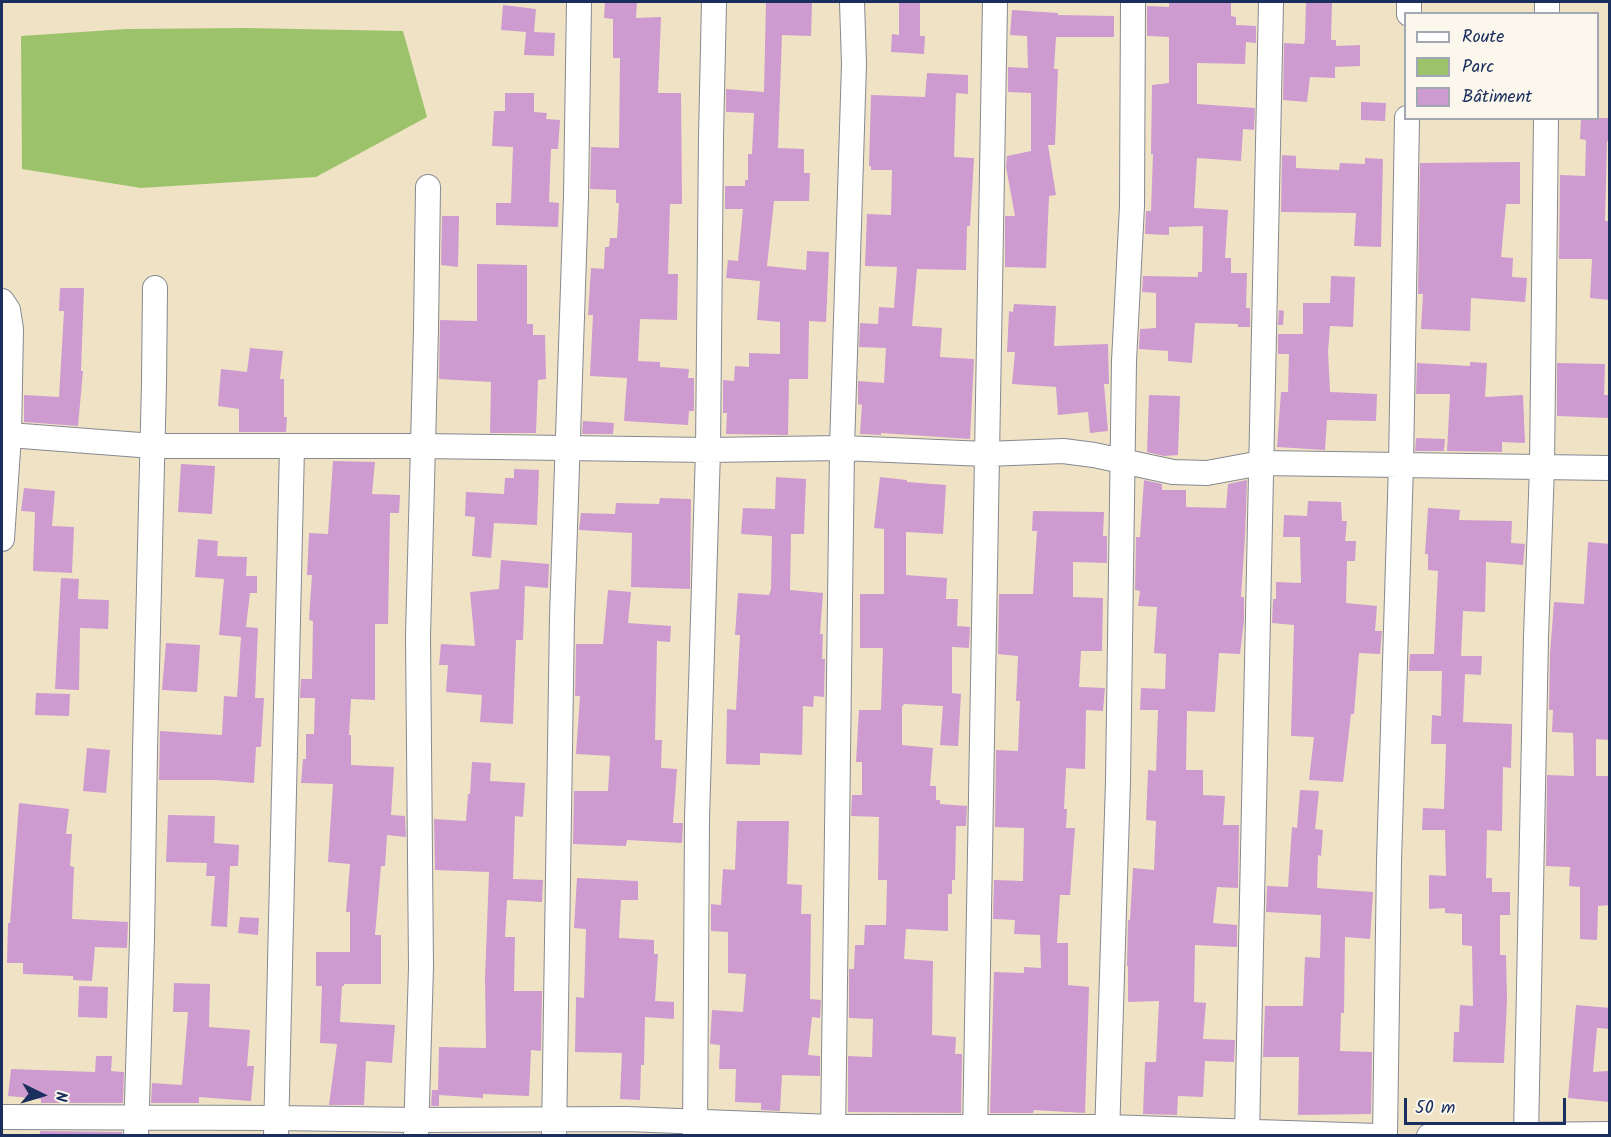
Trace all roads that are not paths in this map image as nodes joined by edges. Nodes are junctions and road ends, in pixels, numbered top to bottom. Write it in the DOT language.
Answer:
graph roads {
  1 [pos="579,2"];
  2 [pos="714,2"];
  3 [pos="852,2"];
  4 [pos="995,2"];
  5 [pos="1133,2"];
  6 [pos="1271,2"];
  7 [pos="1407,120"];
  8 [pos="1546,120"];
  9 [pos="428,187"];
  10 [pos="154,288"];
  11 [pos="2,301"];
  12 [pos="9,435"];
  13 [pos="153,446"];
  14 [pos="422,446"];
  15 [pos="292,447"];
  16 [pos="842,448"];
  17 [pos="567,449"];
  18 [pos="708,450"];
  19 [pos="986,454"];
  20 [pos="1123,461"];
  21 [pos="1261,464"];
  22 [pos="1401,464"];
  23 [pos="1542,467"];
  24 [pos="1610,468"];
  25 [pos="2,539"];
  26 [pos="2,1117"];
  27 [pos="276,1126"];
  28 [pos="136,1127"];
  29 [pos="416,1128"];
  30 [pos="554,1128"];
  31 [pos="695,1128"];
  32 [pos="833,1131"];
  33 [pos="1107,1131"];
  34 [pos="975,1132"];
  35 [pos="1247,1133"];
  36 [pos="1610,1134"];
  37 [pos="1526,1135"];
  38 [pos="1377,1136"];
  39 [pos="1385,1136"];
  40 [pos="1429,1136"];
  1 -- 17 [label="street"];
  2 -- 18 [label="street"];
  3 -- 16 [label="street"];
  4 -- 19 [label="street"];
  5 -- 20 [label="street"];
  6 -- 21 [label="street"];
  7 -- 22 [label="street"];
  8 -- 23 [label="street"];
  9 -- 14 [label="street"];
  10 -- 13 [label="street"];
  11 -- 12 [label="street"];
  12 -- 13 [label="street"];
  12 -- 25 [label="street"];
  13 -- 15 [label="street"];
  13 -- 28 [label="street"];
  14 -- 15 [label="street"];
  14 -- 17 [label="street"];
  14 -- 29 [label="street"];
  15 -- 27 [label="street"];
  16 -- 18 [label="street"];
  16 -- 19 [label="street"];
  16 -- 32 [label="street"];
  17 -- 18 [label="street"];
  17 -- 30 [label="street"];
  18 -- 31 [label="street"];
  19 -- 20 [label="street"];
  19 -- 34 [label="street"];
  20 -- 21 [label="street"];
  20 -- 33 [label="street"];
  21 -- 22 [label="street"];
  21 -- 35 [label="street"];
  22 -- 23 [label="street"];
  22 -- 39 [label="street"];
  23 -- 24 [label="street"];
  23 -- 37 [label="street"];
  26 -- 28 [label="street"];
  27 -- 28 [label="street"];
  27 -- 29 [label="street"];
  29 -- 30 [label="street"];
  30 -- 31 [label="street"];
  31 -- 32 [label="street"];
  32 -- 34 [label="street"];
  33 -- 34 [label="street"];
  33 -- 35 [label="street"];
  35 -- 38 [label="street"];
  36 -- 37 [label="street"];
  37 -- 40 [label="street"];
}
